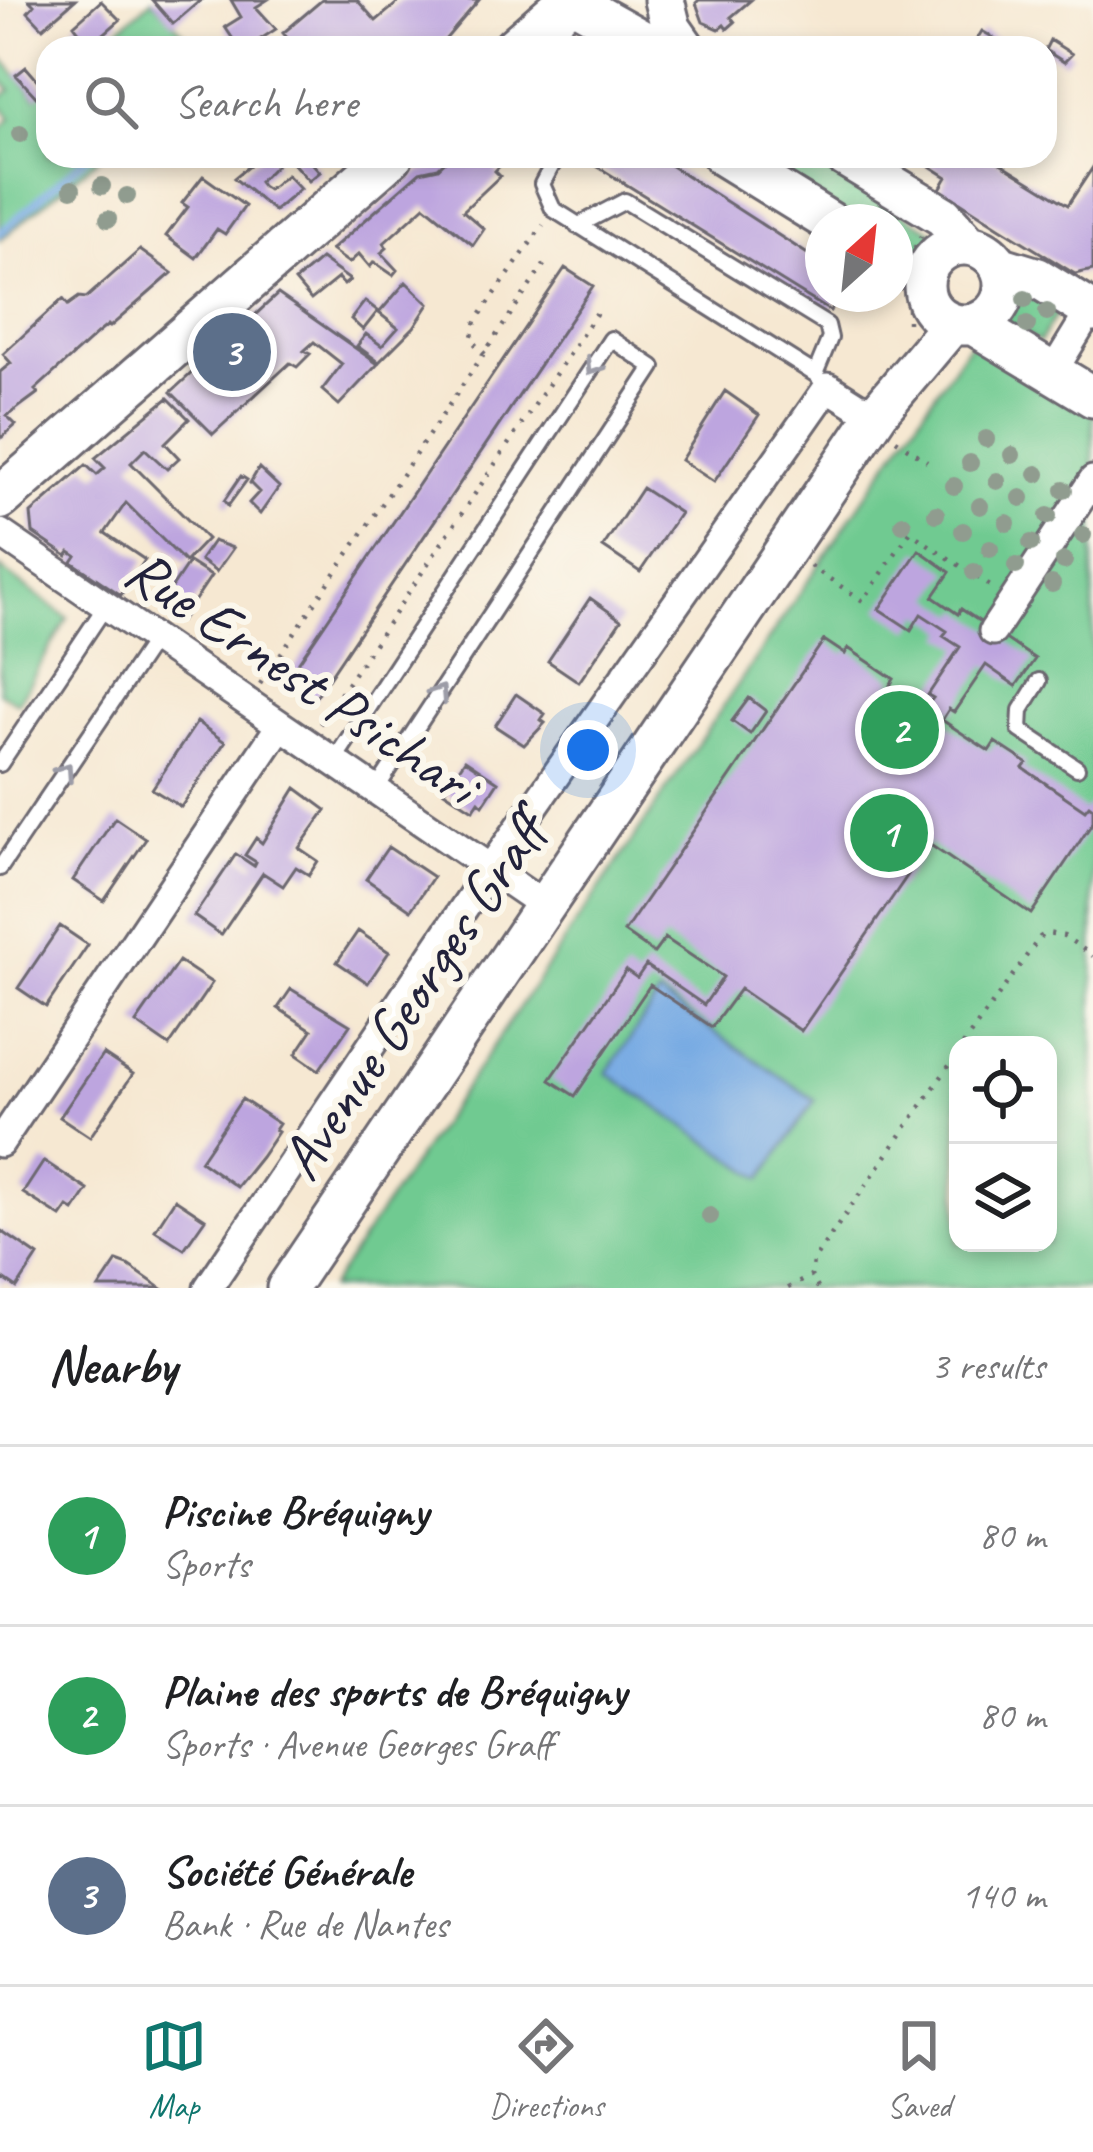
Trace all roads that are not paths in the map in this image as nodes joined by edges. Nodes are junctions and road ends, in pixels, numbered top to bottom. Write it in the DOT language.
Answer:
graph roads {
  1 [pos="570,0"];
  2 [pos="664,0"];
  3 [pos="529,36"];
  4 [pos="596,36"];
  5 [pos="634,36"];
  6 [pos="677,36"];
  7 [pos="377,168"];
  8 [pos="551,168"];
  9 [pos="742,168"];
  10 [pos="864,168"];
  11 [pos="805,207"];
  12 [pos="577,226"];
  13 [pos="984,255"];
  14 [pos="928,299"];
  15 [pos="1092,310"];
  16 [pos="1052,373"];
  17 [pos="821,380"];
  18 [pos="1093,398"];
  19 [pos="887,425"];
  20 [pos="1093,480"];
  21 [pos="0,498"];
  22 [pos="0,533"];
  23 [pos="105,607"];
  24 [pos="993,631"];
  25 [pos="154,640"];
  26 [pos="1039,681"];
  27 [pos="280,726"];
  28 [pos="333,762"];
  29 [pos="0,764"];
  30 [pos="1078,769"];
  31 [pos="375,791"];
  32 [pos="0,868"];
  33 [pos="490,869"];
  34 [pos="544,906"];
  35 [pos="0,1143"];
  36 [pos="208,1288"];
  37 [pos="287,1288"];
  1 -- 3 [label="main road"];
  1 -- 4 [label="street"];
  1 -- 5 [label="street"];
  2 -- 6 [label="street"];
  7 -- 21 [label="main road"];
  8 -- 12 [label="lane"];
  9 -- 11 [label="street"];
  10 -- 13 [label="street"];
  12 -- 17 [label="lane"];
  12 -- 17 [label="lane"];
  13 -- 14 [label="street"];
  13 -- 14 [label="street, Avenue Georges Graff"];
  13 -- 15 [label="street"];
  14 -- 16 [label="street"];
  14 -- 19 [label="street, Avenue Georges Graff"];
  15 -- 16 [label="street"];
  16 -- 18 [label="street"];
  17 -- 19 [label="street"];
  17 -- 33 [label="street"];
  19 -- 34 [label="street, Avenue Georges Graff"];
  20 -- 24 [label="street"];
  22 -- 23 [label="street, Rue Ernest Psichari"];
  23 -- 25 [label="street, Rue Ernest Psichari"];
  23 -- 29 [label="lane"];
  25 -- 27 [label="street, Rue Ernest Psichari"];
  32 -- 25 [label="lane, one-way"];
  26 -- 30 [label="lane"];
  27 -- 28 [label="street, Rue Ernest Psichari"];
  27 -- 35 [label="street"];
  28 -- 31 [label="street, Rue Ernest Psichari"];
  31 -- 28 [label="lane, one-way"];
  31 -- 33 [label="street, Rue Ernest Psichari"];
  33 -- 34 [label="street, Rue Ernest Psichari"];
  33 -- 36 [label="street"];
  34 -- 37 [label="street, Avenue Georges Graff"];
}
